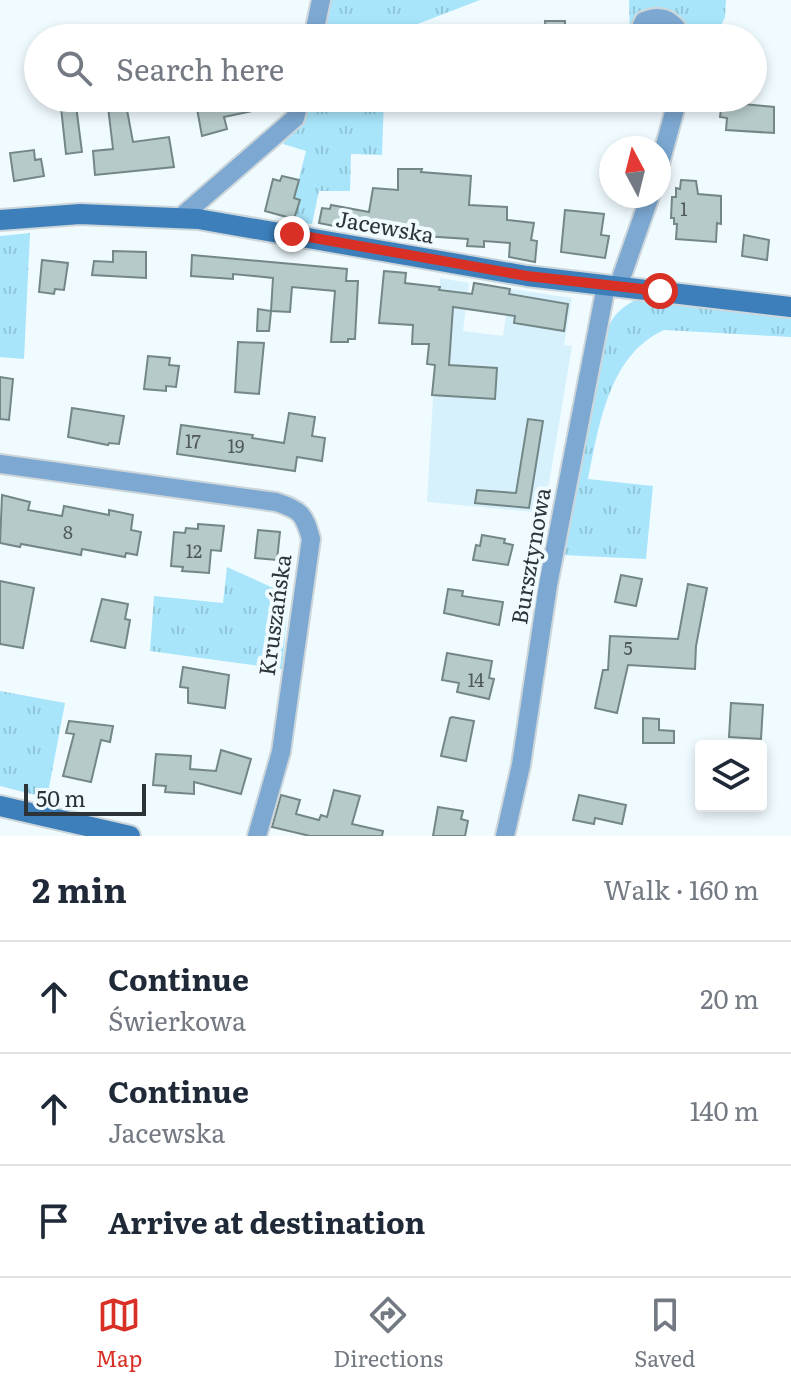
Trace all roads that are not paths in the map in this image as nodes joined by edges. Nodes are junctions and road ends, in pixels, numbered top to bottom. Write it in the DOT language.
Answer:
graph roads {
  1 [pos="321,0"];
  2 [pos="316,24"];
  3 [pos="643,24"];
  4 [pos="674,24"];
  5 [pos="296,112"];
  6 [pos="674,112"];
  7 [pos="668,136"];
  8 [pos="645,208"];
  9 [pos="181,217"];
  10 [pos="0,220"];
  11 [pos="612,287"];
  12 [pos="791,307"];
  13 [pos="0,464"];
  14 [pos="0,806"];
  15 [pos="89,831"];
  16 [pos="130,836"];
  17 [pos="257,836"];
  18 [pos="505,836"];
  1 -- 2 [label="street"];
  3 -- 4 [label="street"];
  5 -- 9 [label="street"];
  6 -- 7 [label="street"];
  8 -- 11 [label="street, Bursztynowa"];
  9 -- 10 [label="street, Jacewska"];
  9 -- 11 [label="street, Jacewska"];
  11 -- 12 [label="street, Jacewska"];
  11 -- 18 [label="street, Bursztynowa"];
  13 -- 17 [label="street, Kruszańska"];
  14 -- 15 [label="street"];
  15 -- 16 [label="street"];
}
